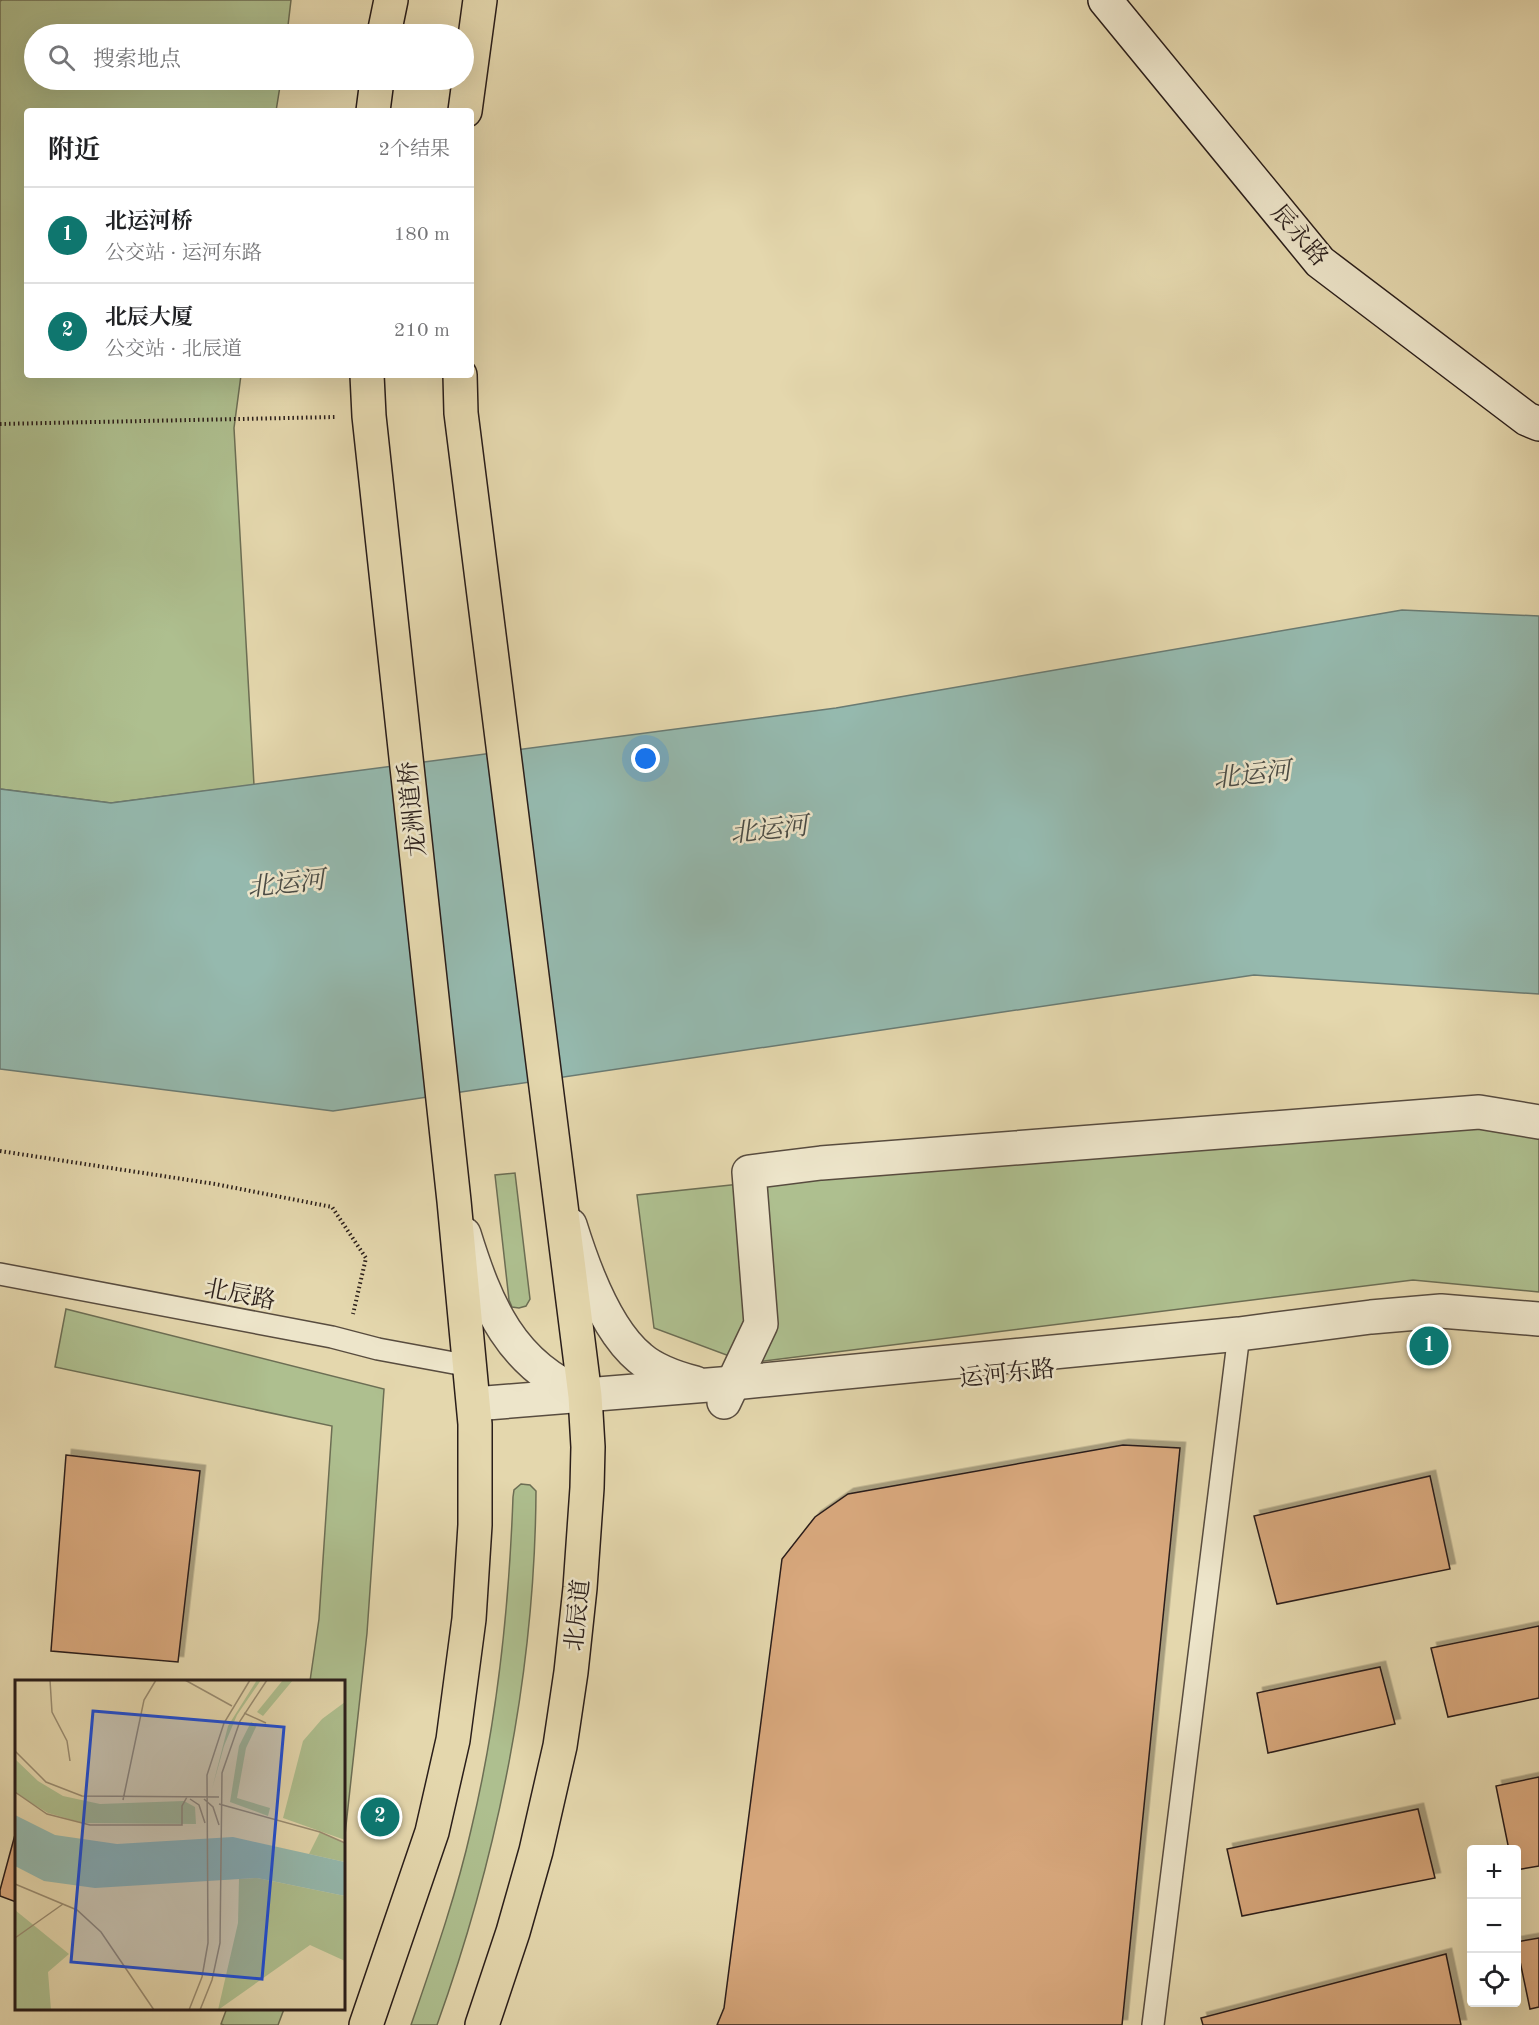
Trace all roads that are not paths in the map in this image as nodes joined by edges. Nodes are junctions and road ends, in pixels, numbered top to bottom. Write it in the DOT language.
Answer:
graph roads {
  1 [pos="391,0"];
  2 [pos="480,0"];
  3 [pos="1105,0"];
  4 [pos="386,24"];
  5 [pos="474,44"];
  6 [pos="376,90"];
  7 [pos="468,90"];
  8 [pos="373,108"];
  9 [pos="465,108"];
  10 [pos="367,378"];
  11 [pos="460,378"];
  12 [pos="1539,424"];
  13 [pos="1539,1122"];
  14 [pos="561,1195"];
  15 [pos="454,1201"];
  16 [pos="0,1274"];
  17 [pos="1539,1318"];
  18 [pos="1539,1334"];
  19 [pos="1238,1342"];
  20 [pos="470,1366"];
  21 [pos="712,1394"];
  22 [pos="586,1405"];
  23 [pos="474,1414"];
  24 [pos="366,2025"];
  25 [pos="482,2025"];
  26 [pos="1153,2025"];
  1 -- 4 [label="main road"];
  2 -- 5 [label="main road"];
  3 -- 12 [label="street, 辰永路"];
  6 -- 8 [label="main road"];
  7 -- 9 [label="main road"];
  10 -- 15 [label="main road, 龙洲道桥"];
  11 -- 14 [label="main road"];
  13 -- 21 [label="street"];
  14 -- 21 [label="street"];
  14 -- 22 [label="main road, 北辰道"];
  15 -- 20 [label="main road"];
  15 -- 22 [label="street"];
  16 -- 20 [label="lane, 北辰路"];
  17 -- 19 [label="street"];
  18 -- 19 [label="street, 运河东路"];
  19 -- 21 [label="street, 运河东路"];
  19 -- 26 [label="lane"];
  20 -- 23 [label="main road"];
  21 -- 22 [label="street, 运河东路"];
  22 -- 23 [label="street, 运河东路"];
  22 -- 25 [label="main road, 北辰道"];
  23 -- 24 [label="main road"];
}
